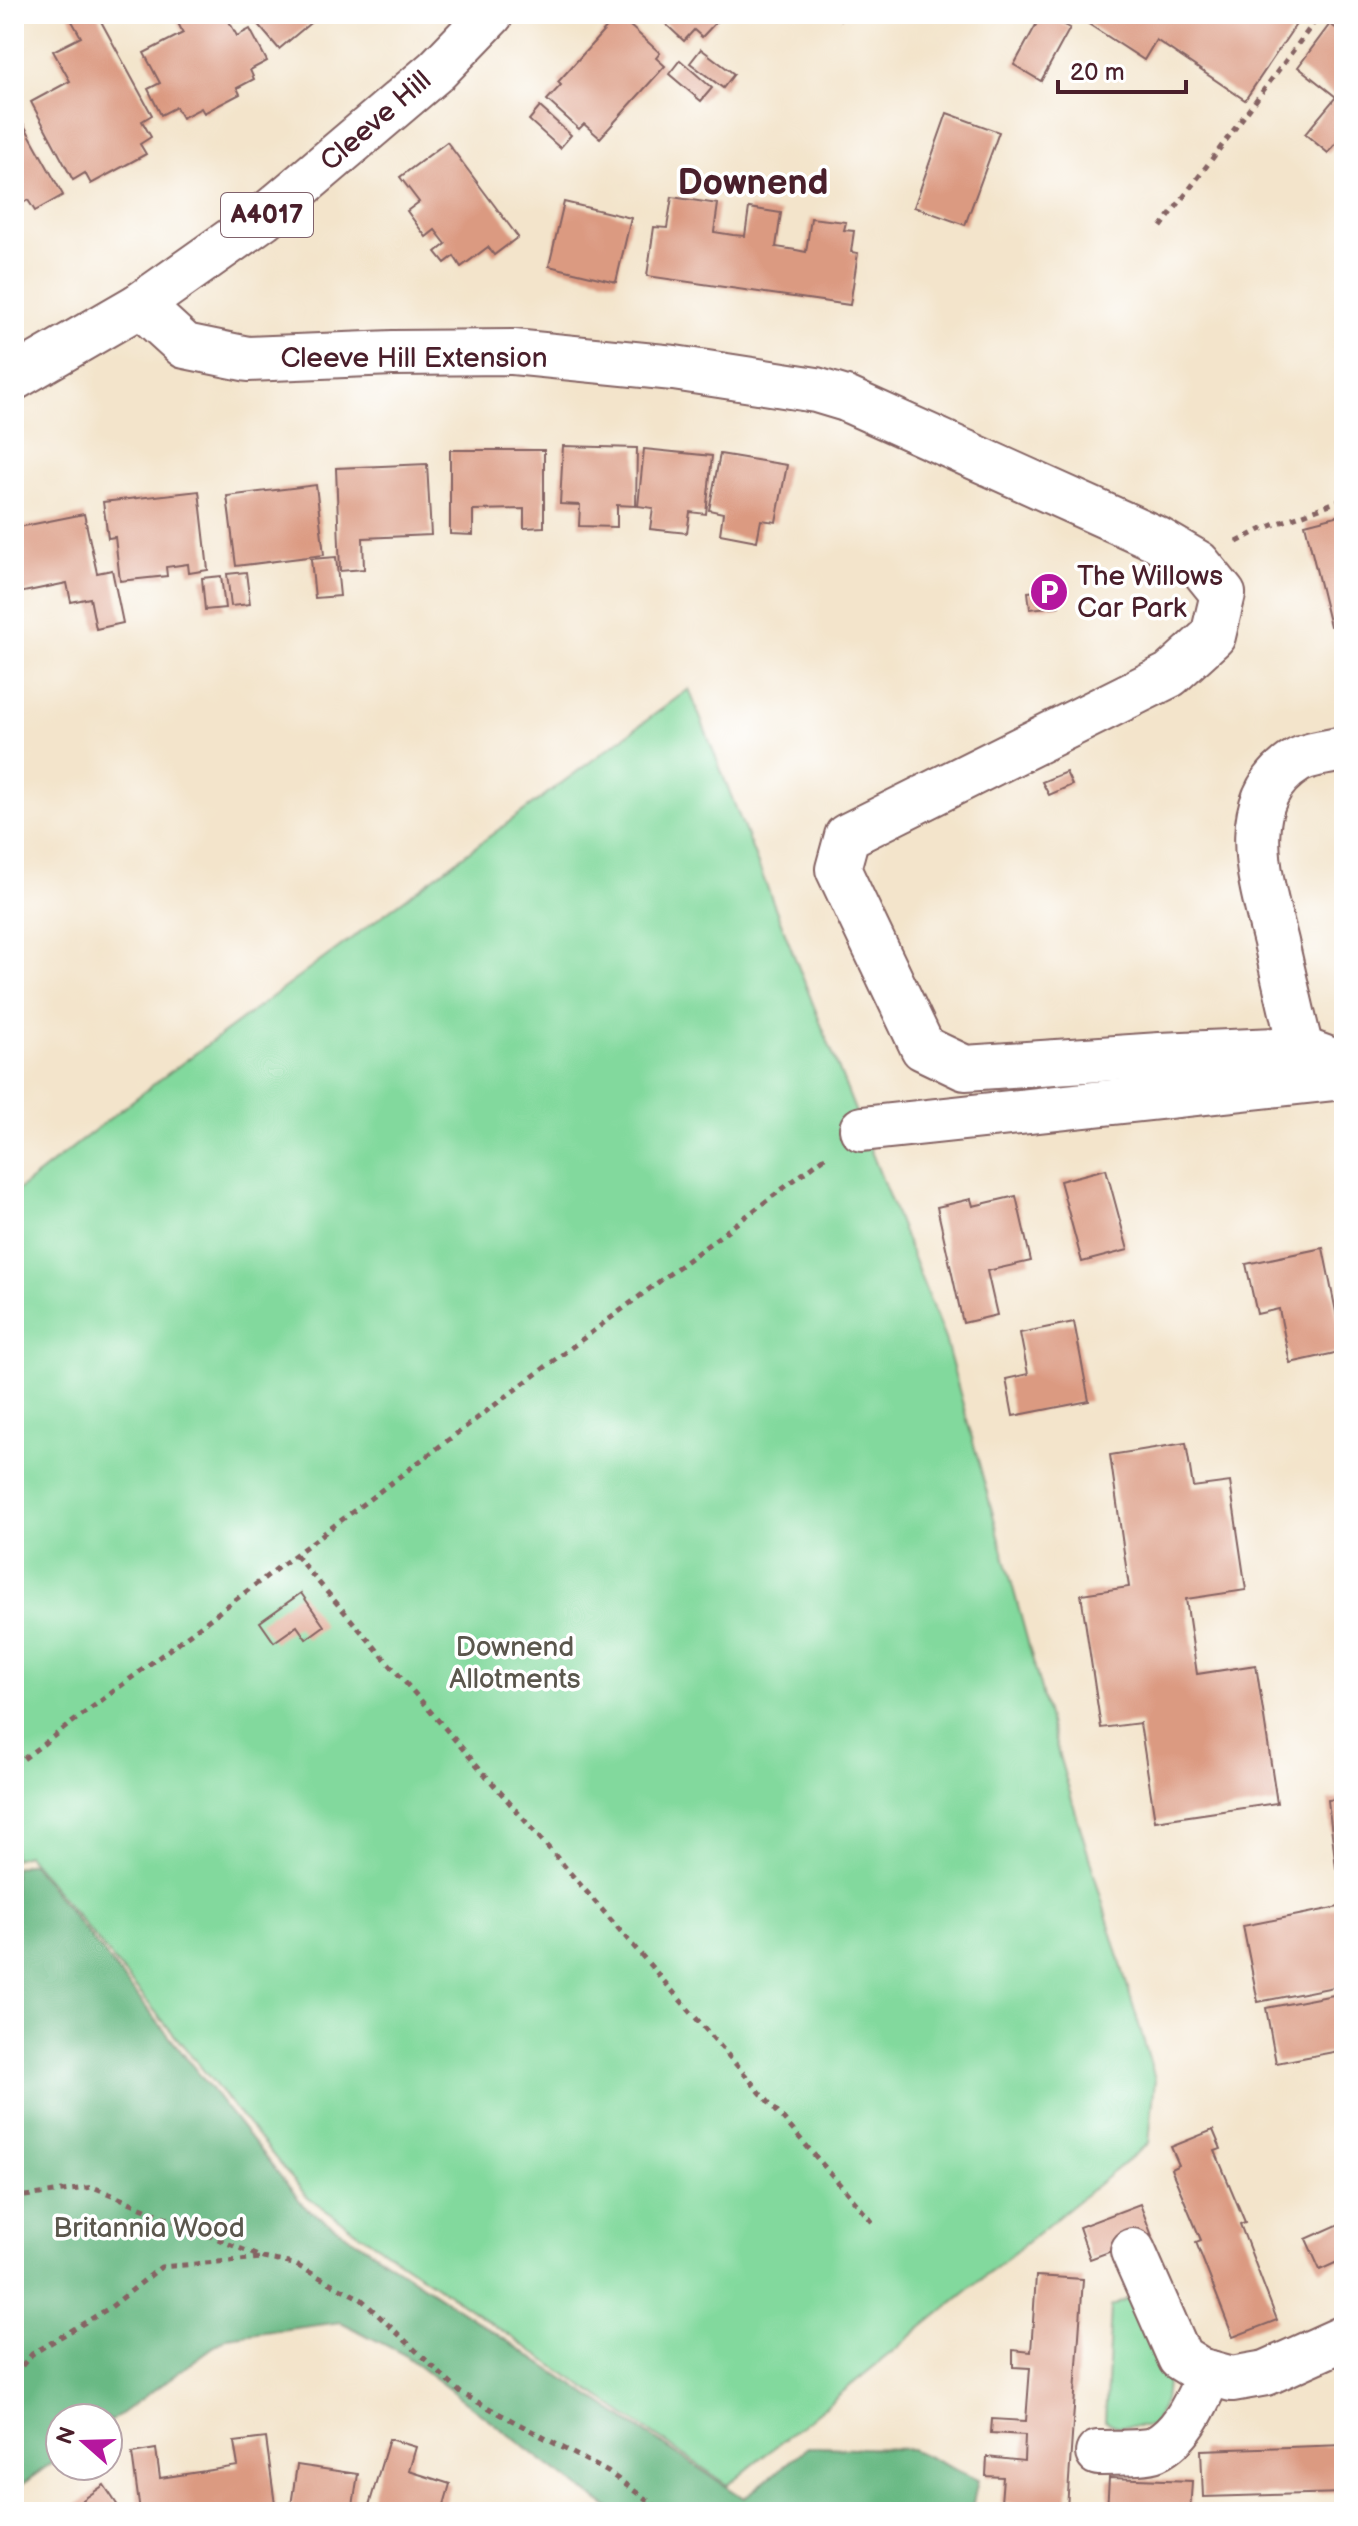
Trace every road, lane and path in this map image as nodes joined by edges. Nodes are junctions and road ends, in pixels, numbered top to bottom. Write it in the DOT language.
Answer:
graph roads {
  1 [pos="491,14"];
  2 [pos="832,14"];
  3 [pos="1318,14"];
  4 [pos="841,22"];
  5 [pos="1161,227"];
  6 [pos="140,305"];
  7 [pos="14,378"];
  8 [pos="1344,499"];
  9 [pos="1198,563"];
  10 [pos="1344,749"];
  11 [pos="1301,1049"];
  12 [pos="1344,1065"];
  13 [pos="1344,1077"];
  14 [pos="862,1129"];
  15 [pos="295,1555"];
  16 [pos="14,1766"];
  17 [pos="14,2200"];
  18 [pos="875,2225"];
  19 [pos="1133,2251"];
  20 [pos="263,2258"];
  21 [pos="1344,2338"];
  22 [pos="1210,2373"];
  23 [pos="14,2375"];
  24 [pos="1098,2453"];
  25 [pos="664,2512"];
  1 -- 6 [label="street, Cleeve Hill / A4017"];
  2 -- 4 [label="path"];
  3 -- 5 [label="path"];
  6 -- 7 [label="street, Cleeve Hill / A4017"];
  6 -- 9 [label="street, Cleeve Hill Extension"];
  8 -- 9 [label="path"];
  9 -- 11 [label="street"];
  10 -- 11 [label="street"];
  11 -- 12 [label="street"];
  13 -- 14 [label="street"];
  14 -- 15 [label="path"];
  15 -- 16 [label="path"];
  15 -- 18 [label="path"];
  17 -- 20 [label="path"];
  19 -- 22 [label="street"];
  20 -- 23 [label="path"];
  20 -- 25 [label="path"];
  21 -- 22 [label="street"];
  22 -- 24 [label="street"];
}
